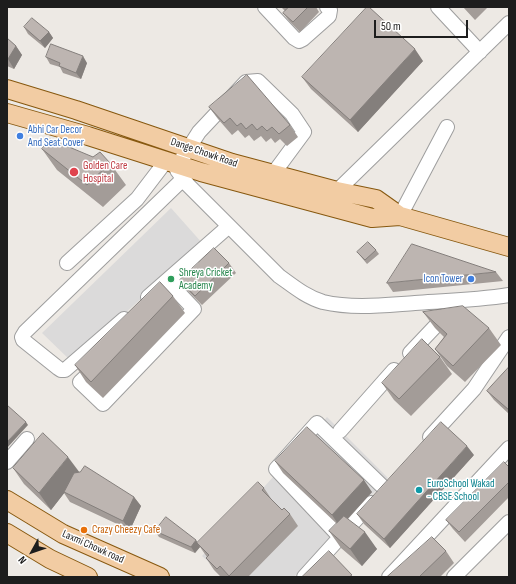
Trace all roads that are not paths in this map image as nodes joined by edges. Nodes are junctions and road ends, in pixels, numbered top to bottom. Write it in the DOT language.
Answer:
graph roads {
  1 [pos="265,7"];
  2 [pos="328,7"];
  3 [pos="438,7"];
  4 [pos="509,24"];
  5 [pos="480,52"];
  6 [pos="7,89"];
  7 [pos="7,113"];
  8 [pos="447,127"];
  9 [pos="189,148"];
  10 [pos="176,168"];
  11 [pos="273,174"];
  12 [pos="337,191"];
  13 [pos="400,216"];
  14 [pos="232,229"];
  15 [pos="509,247"];
  16 [pos="67,263"];
  17 [pos="175,289"];
  18 [pos="509,295"];
  19 [pos="454,300"];
  20 [pos="140,311"];
  21 [pos="509,337"];
  22 [pos="108,355"];
  23 [pos="340,432"];
  24 [pos="27,439"];
  25 [pos="421,447"];
  26 [pos="509,448"];
  27 [pos="7,462"];
  28 [pos="395,476"];
  29 [pos="384,488"];
  30 [pos="7,500"];
  31 [pos="509,522"];
  32 [pos="7,533"];
  33 [pos="340,537"];
  34 [pos="88,577"];
  35 [pos="160,577"];
  36 [pos="304,577"];
  37 [pos="389,577"];
  38 [pos="454,577"];
  1 -- 2 [label="street"];
  3 -- 5 [label="street"];
  4 -- 5 [label="street"];
  5 -- 12 [label="street"];
  6 -- 9 [label="main road, Dange Chowk Road"];
  7 -- 10 [label="main road, Dange Chowk Road"];
  8 -- 13 [label="street"];
  9 -- 10 [label="street"];
  9 -- 11 [label="main road, Dange Chowk Road"];
  9 -- 11 [label="street"];
  10 -- 13 [label="main road, Dange Chowk Road"];
  10 -- 14 [label="street, Dange Chowk Road"];
  10 -- 16 [label="street"];
  10 -- 20 [label="street"];
  11 -- 12 [label="main road, Dange Chowk Road"];
  12 -- 13 [label="main road, Dange Chowk Road"];
  13 -- 15 [label="main road, Dange Chowk Road"];
  14 -- 17 [label="street"];
  14 -- 19 [label="street, Dange Chowk Road"];
  14 -- 20 [label="street"];
  17 -- 20 [label="street"];
  17 -- 22 [label="street"];
  18 -- 19 [label="street, Dange Chowk Road"];
  19 -- 23 [label="street"];
  21 -- 25 [label="street"];
  24 -- 27 [label="street"];
  26 -- 37 [label="street"];
  28 -- 29 [label="street"];
  29 -- 33 [label="street"];
  29 -- 33 [label="street"];
  30 -- 35 [label="main road, Laxmi Chowk road"];
  31 -- 38 [label="street"];
  32 -- 34 [label="main road"];
  33 -- 36 [label="street"];
}
